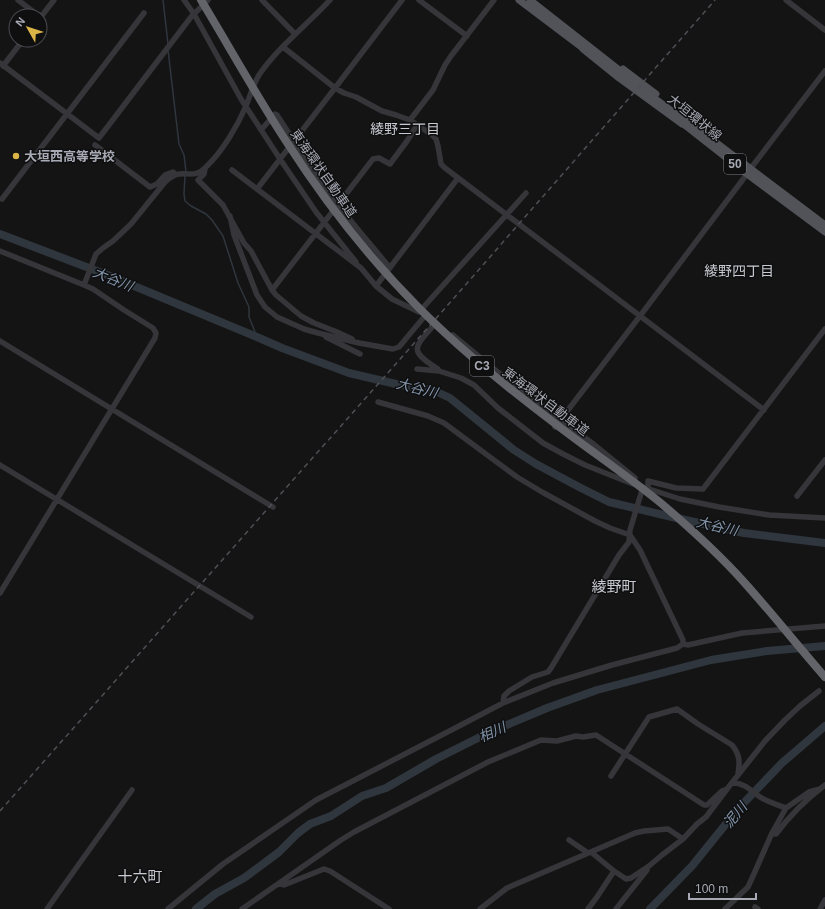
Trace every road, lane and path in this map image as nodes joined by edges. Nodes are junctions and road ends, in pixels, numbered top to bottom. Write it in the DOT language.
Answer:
graph roads {
  1 [pos="18,0"];
  2 [pos="54,0"];
  3 [pos="184,0"];
  4 [pos="201,0"];
  5 [pos="208,0"];
  6 [pos="262,0"];
  7 [pos="330,0"];
  8 [pos="402,0"];
  9 [pos="419,0"];
  10 [pos="494,0"];
  11 [pos="519,0"];
  12 [pos="530,0"];
  13 [pos="786,0"];
  14 [pos="28,8"];
  15 [pos="47,8"];
  16 [pos="144,13"];
  17 [pos="194,14"];
  18 [pos="825,30"];
  19 [pos="295,34"];
  20 [pos="467,36"];
  21 [pos="582,44"];
  22 [pos="283,47"];
  23 [pos="16,48"];
  24 [pos="2,64"];
  25 [pos="825,72"];
  26 [pos="335,88"];
  27 [pos="246,106"];
  28 [pos="67,114"];
  29 [pos="410,120"];
  30 [pos="687,124"];
  31 [pos="416,125"];
  32 [pos="261,130"];
  33 [pos="294,141"];
  34 [pos="95,145"];
  35 [pos="280,159"];
  36 [pos="205,169"];
  37 [pos="232,170"];
  38 [pos="749,171"];
  39 [pos="176,175"];
  40 [pos="458,178"];
  41 [pos="257,189"];
  42 [pos="526,193"];
  43 [pos="2,199"];
  44 [pos="338,205"];
  45 [pos="506,215"];
  46 [pos="230,216"];
  47 [pos="325,223"];
  48 [pos="825,225"];
  49 [pos="825,232"];
  50 [pos="316,234"];
  51 [pos="0,251"];
  52 [pos="361,268"];
  53 [pos="390,268"];
  54 [pos="85,282"];
  55 [pos="376,286"];
  56 [pos="272,290"];
  57 [pos="419,312"];
  58 [pos="640,316"];
  59 [pos="424,317"];
  60 [pos="435,324"];
  61 [pos="825,329"];
  62 [pos="318,333"];
  63 [pos="0,341"];
  64 [pos="359,343"];
  65 [pos="360,354"];
  66 [pos="417,369"];
  67 [pos="439,371"];
  68 [pos="378,402"];
  69 [pos="112,410"];
  70 [pos="764,410"];
  71 [pos="561,420"];
  72 [pos="555,428"];
  73 [pos="825,460"];
  74 [pos="0,465"];
  75 [pos="643,488"];
  76 [pos="797,496"];
  77 [pos="57,499"];
  78 [pos="273,507"];
  79 [pos="825,518"];
  80 [pos="630,533"];
  81 [pos="0,593"];
  82 [pos="251,618"];
  83 [pos="825,626"];
  84 [pos="683,644"];
  85 [pos="825,677"];
  86 [pos="819,692"];
  87 [pos="503,703"];
  88 [pos="625,753"];
  89 [pos="738,774"];
  90 [pos="611,776"];
  91 [pos="733,782"];
  92 [pos="822,787"];
  93 [pos="727,789"];
  94 [pos="132,790"];
  95 [pos="786,808"];
  96 [pos="772,833"];
  97 [pos="683,839"];
  98 [pos="569,840"];
  99 [pos="590,853"];
  100 [pos="649,866"];
  101 [pos="614,871"];
  102 [pos="279,883"];
  103 [pos="825,900"];
  104 [pos="47,909"];
  105 [pos="168,909"];
  106 [pos="242,909"];
  107 [pos="389,909"];
  108 [pos="480,909"];
  109 [pos="588,909"];
  110 [pos="616,909"];
  111 [pos="725,909"];
  112 [pos="820,909"];
  1 -- 14 [label="street"];
  2 -- 15 [label="street"];
  3 -- 17 [label="street"];
  4 -- 85 [label="highway, 東海環状自動車道 / C3, bridge"];
  5 -- 17 [label="street"];
  6 -- 19 [label="street"];
  7 -- 19 [label="street"];
  8 -- 26 [label="street"];
  9 -- 20 [label="street"];
  10 -- 20 [label="street"];
  11 -- 21 [label="main road, 大垣環状線 / 50"];
  12 -- 21 [label="main road, 大垣環状線 / 50"];
  13 -- 18 [label="street"];
  16 -- 28 [label="street"];
  17 -- 27 [label="street"];
  17 -- 28 [label="street"];
  19 -- 22 [label="street"];
  20 -- 29 [label="street"];
  21 -- 30 [label="main road, 大垣環状線 / 50"];
  21 -- 30 [label="main road"];
  22 -- 26 [label="street"];
  22 -- 27 [label="street"];
  23 -- 24 [label="street"];
  24 -- 28 [label="street"];
  25 -- 38 [label="street"];
  26 -- 29 [label="street"];
  26 -- 33 [label="street"];
  27 -- 32 [label="street"];
  27 -- 36 [label="street"];
  28 -- 43 [label="street"];
  29 -- 31 [label="street"];
  30 -- 38 [label="main road, 大垣環状線 / 50"];
  31 -- 40 [label="street"];
  31 -- 44 [label="street"];
  32 -- 33 [label="street"];
  32 -- 35 [label="street"];
  33 -- 35 [label="street"];
  33 -- 44 [label="street"];
  34 -- 39 [label="street"];
  35 -- 41 [label="street"];
  35 -- 47 [label="street"];
  36 -- 39 [label="street"];
  36 -- 46 [label="street"];
  37 -- 41 [label="street"];
  38 -- 48 [label="main road, 大垣環状線 / 50"];
  38 -- 49 [label="main road, 大垣環状線 / 50"];
  38 -- 58 [label="street"];
  39 -- 54 [label="street"];
  40 -- 45 [label="street"];
  40 -- 53 [label="street"];
  41 -- 50 [label="street"];
  42 -- 45 [label="street"];
  44 -- 47 [label="street"];
  44 -- 53 [label="street"];
  45 -- 57 [label="street"];
  45 -- 58 [label="street"];
  46 -- 56 [label="street"];
  46 -- 62 [label="street"];
  47 -- 50 [label="street"];
  47 -- 52 [label="street"];
  50 -- 52 [label="street"];
  50 -- 56 [label="street"];
  51 -- 54 [label="street"];
  52 -- 55 [label="street"];
  53 -- 55 [label="street"];
  54 -- 69 [label="street"];
  55 -- 57 [label="street"];
  56 -- 64 [label="street"];
  57 -- 59 [label="street"];
  58 -- 70 [label="street"];
  58 -- 71 [label="street"];
  59 -- 60 [label="street"];
  59 -- 64 [label="street"];
  60 -- 67 [label="street"];
  60 -- 71 [label="street"];
  61 -- 70 [label="street"];
  62 -- 64 [label="street"];
  62 -- 65 [label="street"];
  63 -- 69 [label="street"];
  66 -- 67 [label="street"];
  67 -- 75 [label="street"];
  68 -- 80 [label="street"];
  69 -- 77 [label="street"];
  69 -- 78 [label="street"];
  70 -- 75 [label="street"];
  71 -- 72 [label="street"];
  71 -- 75 [label="street"];
  73 -- 76 [label="street"];
  74 -- 77 [label="street"];
  75 -- 79 [label="street"];
  75 -- 80 [label="street"];
  77 -- 81 [label="street"];
  77 -- 82 [label="street"];
  80 -- 84 [label="street"];
  80 -- 87 [label="street"];
  83 -- 84 [label="street"];
  84 -- 87 [label="street"];
  86 -- 89 [label="street"];
  87 -- 105 [label="street"];
  88 -- 89 [label="street"];
  88 -- 90 [label="street"];
  88 -- 93 [label="street"];
  88 -- 102 [label="street"];
  89 -- 91 [label="street"];
  91 -- 93 [label="street"];
  91 -- 95 [label="street"];
  92 -- 95 [label="street"];
  92 -- 96 [label="street"];
  93 -- 97 [label="street"];
  94 -- 104 [label="street"];
  95 -- 96 [label="street"];
  96 -- 111 [label="street"];
  97 -- 99 [label="street"];
  97 -- 100 [label="street"];
  98 -- 99 [label="street"];
  99 -- 101 [label="street"];
  99 -- 108 [label="street"];
  100 -- 101 [label="street"];
  100 -- 110 [label="street"];
  101 -- 109 [label="street"];
  102 -- 106 [label="street"];
  102 -- 107 [label="street"];
  103 -- 112 [label="street"];
}
